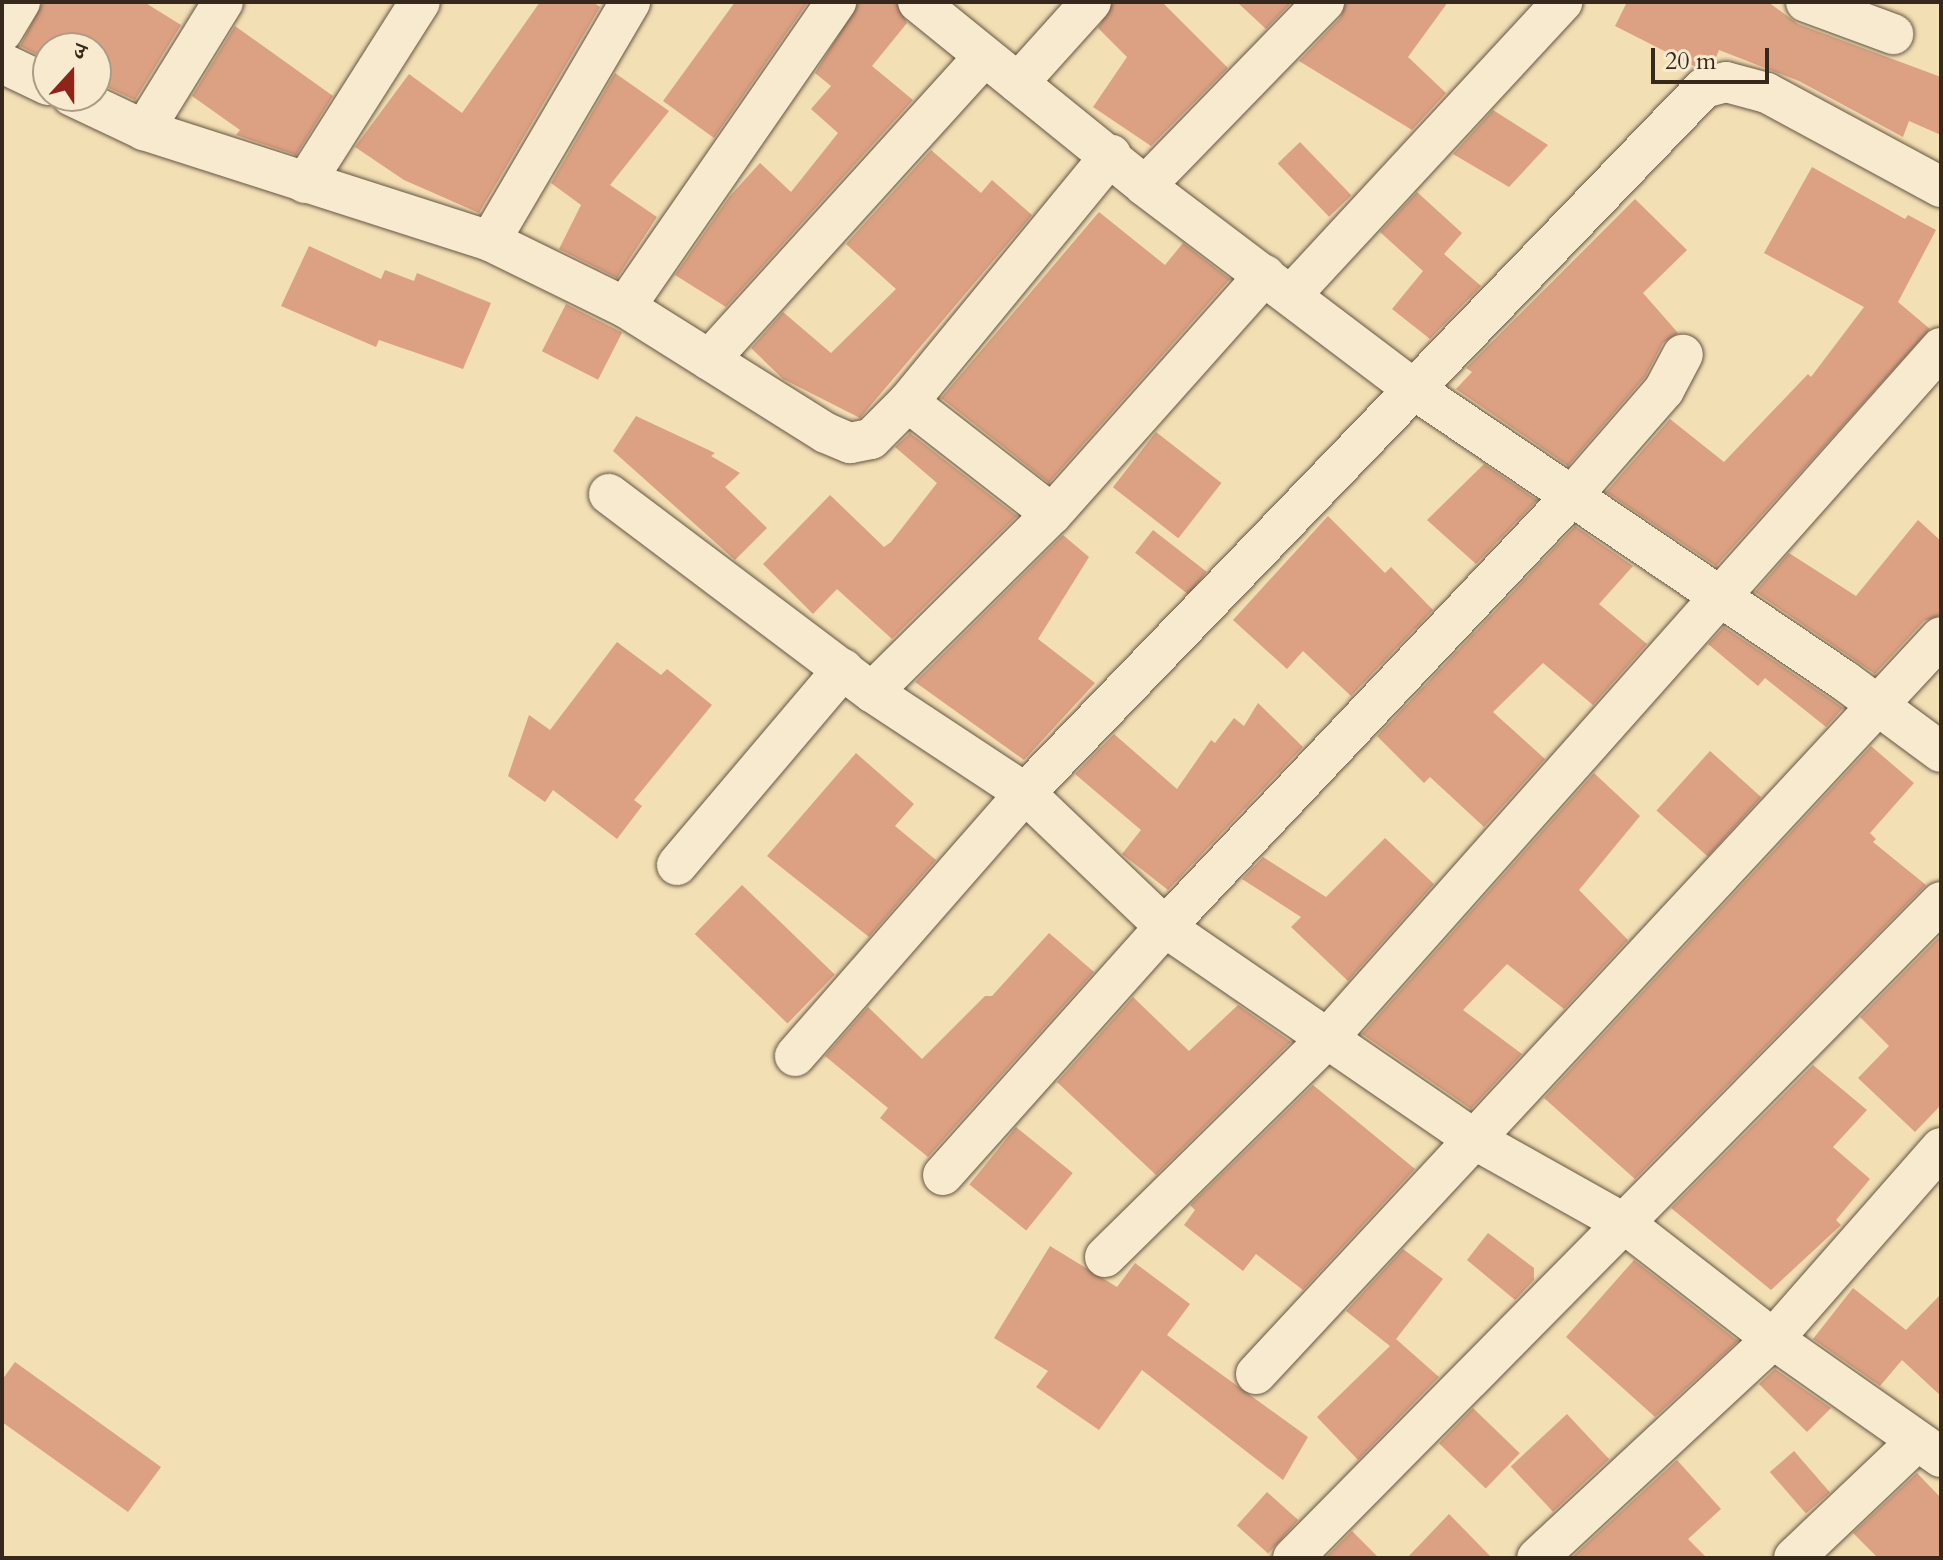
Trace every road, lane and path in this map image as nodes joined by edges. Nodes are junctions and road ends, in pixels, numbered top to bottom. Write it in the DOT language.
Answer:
graph roads {
  1 [pos="20,2"];
  2 [pos="223,2"];
  3 [pos="420,2"];
  4 [pos="630,2"];
  5 [pos="836,2"];
  6 [pos="918,2"];
  7 [pos="1091,2"];
  8 [pos="1324,2"];
  9 [pos="1562,2"];
  10 [pos="1806,2"];
  11 [pos="2,32"];
  12 [pos="1893,34"];
  13 [pos="983,58"];
  14 [pos="2,63"];
  15 [pos="32,77"];
  16 [pos="1018,83"];
  17 [pos="106,112"];
  18 [pos="144,130"];
  19 [pos="1111,155"];
  20 [pos="305,183"];
  21 [pos="1145,186"];
  22 [pos="1941,187"];
  23 [pos="490,241"];
  24 [pos="1279,285"];
  25 [pos="625,307"];
  26 [pos="1941,348"];
  27 [pos="1683,355"];
  28 [pos="709,360"];
  29 [pos="1415,390"];
  30 [pos="908,402"];
  31 [pos="609,494"];
  32 [pos="1571,497"];
  33 [pos="1052,514"];
  34 [pos="1720,597"];
  35 [pos="1941,637"];
  36 [pos="857,680"];
  37 [pos="1878,708"];
  38 [pos="1941,752"];
  39 [pos="1025,793"];
  40 [pos="677,865"];
  41 [pos="1941,902"];
  42 [pos="1165,927"];
  43 [pos="1326,1040"];
  44 [pos="795,1056"];
  45 [pos="1472,1138"];
  46 [pos="1941,1148"];
  47 [pos="943,1175"];
  48 [pos="1625,1224"];
  49 [pos="1105,1257"];
  50 [pos="1773,1339"];
  51 [pos="1256,1374"];
  52 [pos="1931,1443"];
  53 [pos="1293,1558"];
  54 [pos="1537,1558"];
  55 [pos="1794,1558"];
  1 -- 11 [label="street"];
  2 -- 18 [label="street"];
  3 -- 20 [label="street"];
  4 -- 23 [label="street"];
  5 -- 25 [label="street"];
  6 -- 13 [label="street"];
  7 -- 16 [label="street"];
  8 -- 21 [label="street"];
  9 -- 24 [label="street"];
  10 -- 12 [label="street"];
  13 -- 16 [label="street"];
  13 -- 28 [label="street"];
  14 -- 15 [label="street"];
  16 -- 19 [label="street"];
  17 -- 18 [label="street"];
  18 -- 20 [label="street"];
  19 -- 21 [label="street"];
  19 -- 30 [label="street"];
  20 -- 23 [label="street"];
  21 -- 24 [label="street"];
  22 -- 29 [label="street"];
  23 -- 25 [label="street"];
  24 -- 29 [label="street"];
  24 -- 33 [label="street"];
  25 -- 28 [label="street"];
  26 -- 34 [label="street"];
  27 -- 32 [label="street"];
  28 -- 30 [label="street"];
  29 -- 32 [label="street"];
  29 -- 39 [label="street"];
  30 -- 33 [label="street"];
  31 -- 36 [label="street"];
  32 -- 34 [label="street"];
  32 -- 42 [label="street"];
  33 -- 36 [label="street"];
  34 -- 37 [label="street"];
  34 -- 43 [label="street"];
  35 -- 37 [label="street"];
  36 -- 39 [label="street"];
  36 -- 40 [label="street"];
  37 -- 38 [label="street"];
  37 -- 45 [label="street"];
  39 -- 42 [label="street"];
  39 -- 44 [label="street"];
  41 -- 48 [label="street"];
  42 -- 43 [label="street"];
  42 -- 47 [label="street"];
  43 -- 45 [label="street"];
  43 -- 49 [label="street"];
  45 -- 48 [label="street"];
  45 -- 51 [label="street"];
  46 -- 50 [label="street"];
  48 -- 50 [label="street"];
  48 -- 53 [label="street"];
  50 -- 52 [label="street"];
  50 -- 54 [label="street"];
  52 -- 55 [label="street"];
}
